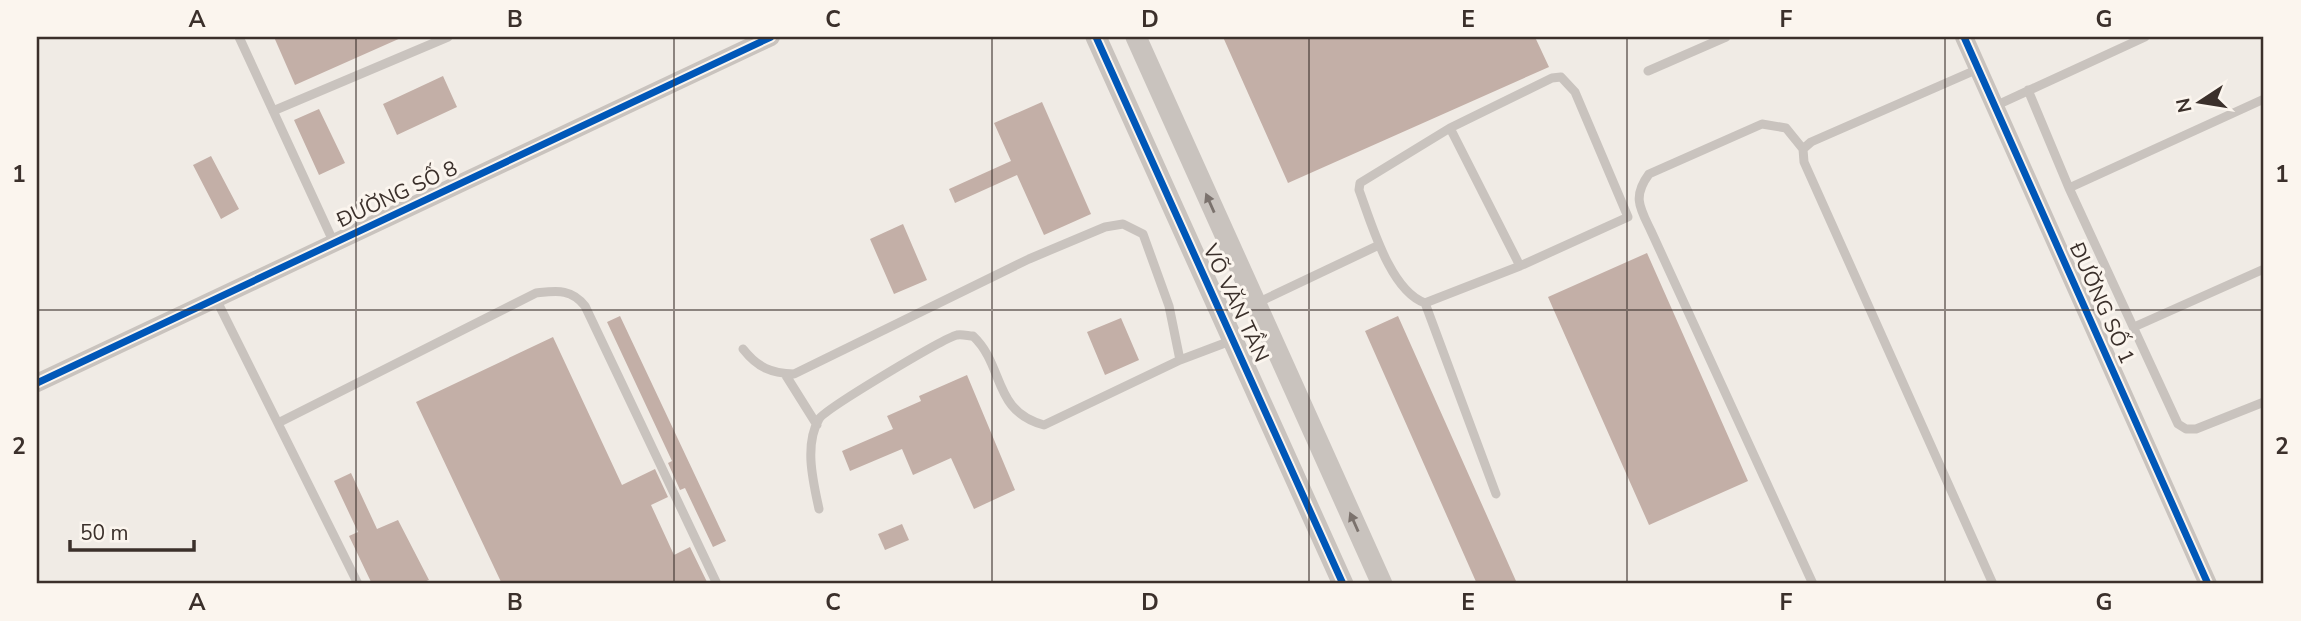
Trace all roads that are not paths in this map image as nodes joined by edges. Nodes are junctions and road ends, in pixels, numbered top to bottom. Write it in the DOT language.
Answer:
graph roads {
  1 [pos="239,37"];
  2 [pos="447,37"];
  3 [pos="771,37"];
  4 [pos="1096,37"];
  5 [pos="1136,37"];
  6 [pos="1726,37"];
  7 [pos="1964,37"];
  8 [pos="2145,37"];
  9 [pos="1978,69"];
  10 [pos="1648,71"];
  11 [pos="2028,90"];
  12 [pos="2264,99"];
  13 [pos="1995,106"];
  14 [pos="273,111"];
  15 [pos="1450,128"];
  16 [pos="1803,149"];
  17 [pos="2069,188"];
  18 [pos="334,243"];
  19 [pos="1379,245"];
  20 [pos="1520,266"];
  21 [pos="2264,269"];
  22 [pos="216,299"];
  23 [pos="1425,303"];
  24 [pos="1255,304"];
  25 [pos="2134,327"];
  26 [pos="1234,339"];
  27 [pos="743,349"];
  28 [pos="1180,360"];
  29 [pos="785,374"];
  30 [pos="37,383"];
  31 [pos="2264,402"];
  32 [pos="278,423"];
  33 [pos="817,425"];
  34 [pos="1496,494"];
  35 [pos="819,509"];
  36 [pos="358,584"];
  37 [pos="717,584"];
  38 [pos="1343,584"];
  39 [pos="1382,584"];
  40 [pos="1813,584"];
  41 [pos="1993,584"];
  42 [pos="2208,584"];
  1 -- 14 [label="lane"];
  2 -- 14 [label="lane"];
  3 -- 18 [label="street, ĐƯỜNG SỐ 8"];
  4 -- 26 [label="street, VÕ VĂN TẦN"];
  24 -- 5 [label="street, VÕ VĂN TẦN, one-way"];
  6 -- 10 [label="lane"];
  7 -- 9 [label="street, ĐƯỜNG SỐ 1"];
  8 -- 11 [label="lane"];
  9 -- 13 [label="street, ĐƯỜNG SỐ 1"];
  9 -- 16 [label="lane"];
  11 -- 13 [label="lane"];
  11 -- 17 [label="lane"];
  12 -- 17 [label="lane"];
  13 -- 42 [label="street, ĐƯỜNG SỐ 1"];
  14 -- 18 [label="lane"];
  15 -- 19 [label="lane"];
  15 -- 20 [label="lane"];
  15 -- 20 [label="lane"];
  16 -- 40 [label="lane"];
  16 -- 41 [label="lane"];
  17 -- 25 [label="lane"];
  18 -- 22 [label="street, ĐƯỜNG SỐ 8"];
  19 -- 23 [label="lane"];
  19 -- 24 [label="lane"];
  20 -- 23 [label="lane"];
  21 -- 25 [label="lane"];
  22 -- 30 [label="street, ĐƯỜNG SỐ 8"];
  22 -- 32 [label="lane"];
  23 -- 34 [label="lane"];
  39 -- 24 [label="street, VÕ VĂN TẦN, one-way"];
  25 -- 31 [label="lane"];
  26 -- 28 [label="lane"];
  26 -- 38 [label="street, VÕ VĂN TẦN"];
  27 -- 29 [label="lane"];
  28 -- 29 [label="lane"];
  28 -- 33 [label="lane"];
  29 -- 33 [label="lane"];
  32 -- 36 [label="lane"];
  32 -- 37 [label="lane"];
  33 -- 35 [label="lane"];
}
